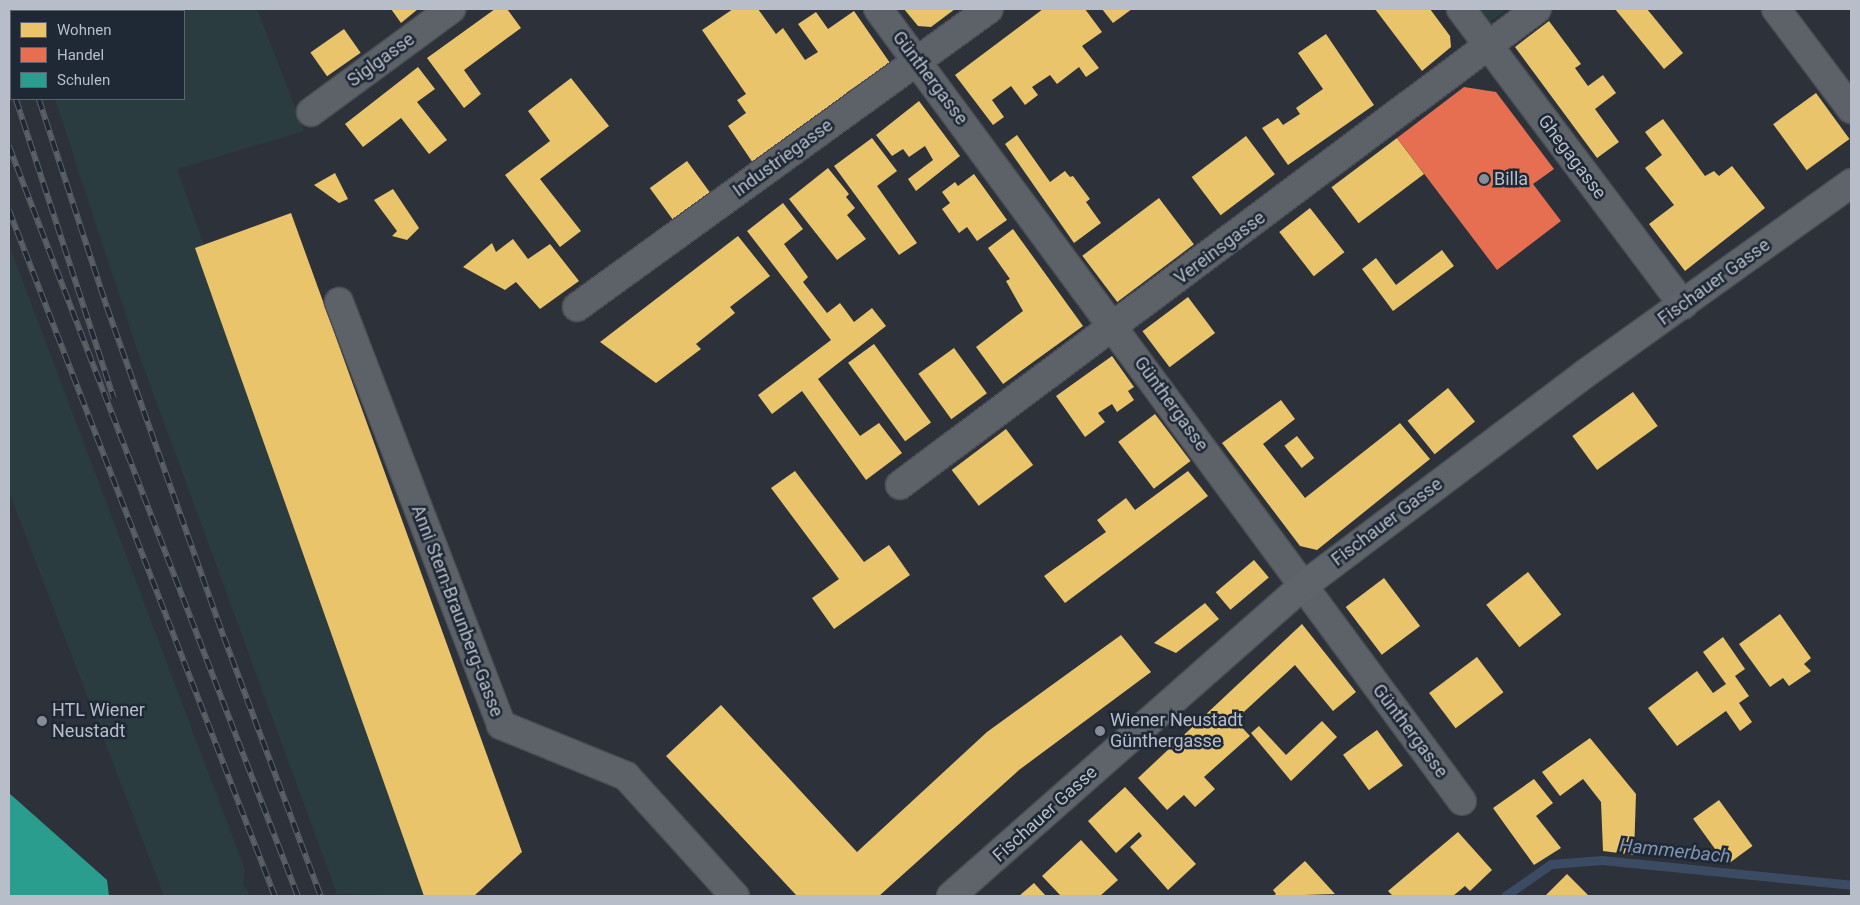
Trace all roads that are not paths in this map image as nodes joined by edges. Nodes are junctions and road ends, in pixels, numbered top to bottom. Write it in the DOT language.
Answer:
graph roads {
  1 [pos="451,9"];
  2 [pos="878,9"];
  3 [pos="989,9"];
  4 [pos="1461,9"];
  5 [pos="1537,9"];
  6 [pos="1776,9"];
  7 [pos="1488,45"];
  8 [pos="918,61"];
  9 [pos="1851,109"];
  10 [pos="312,112"];
  11 [pos="1851,183"];
  12 [pos="339,302"];
  13 [pos="1683,305"];
  14 [pos="577,307"];
  15 [pos="1115,327"];
  16 [pos="900,485"];
  17 [pos="1302,587"];
  18 [pos="1462,802"];
  19 [pos="735,896"];
  20 [pos="951,896"];
  1 -- 10 [label="street, Siglgasse"];
  2 -- 8 [label="street, Günthergasse"];
  3 -- 8 [label="street, Industriegasse"];
  4 -- 7 [label="street, Ghegagasse"];
  5 -- 7 [label="street, Vereinsgasse"];
  6 -- 9 [label="street"];
  7 -- 13 [label="street, Ghegagasse"];
  7 -- 15 [label="street, Vereinsgasse"];
  8 -- 14 [label="street, Industriegasse"];
  8 -- 15 [label="street, Günthergasse"];
  11 -- 13 [label="main road, Fischauer Gasse"];
  12 -- 19 [label="street, Anni Stern-Braunberg-Gasse"];
  13 -- 17 [label="main road, Fischauer Gasse"];
  15 -- 16 [label="street, Vereinsgasse"];
  15 -- 17 [label="street, Günthergasse"];
  17 -- 18 [label="street, Günthergasse"];
  17 -- 20 [label="main road, Fischauer Gasse"];
}
